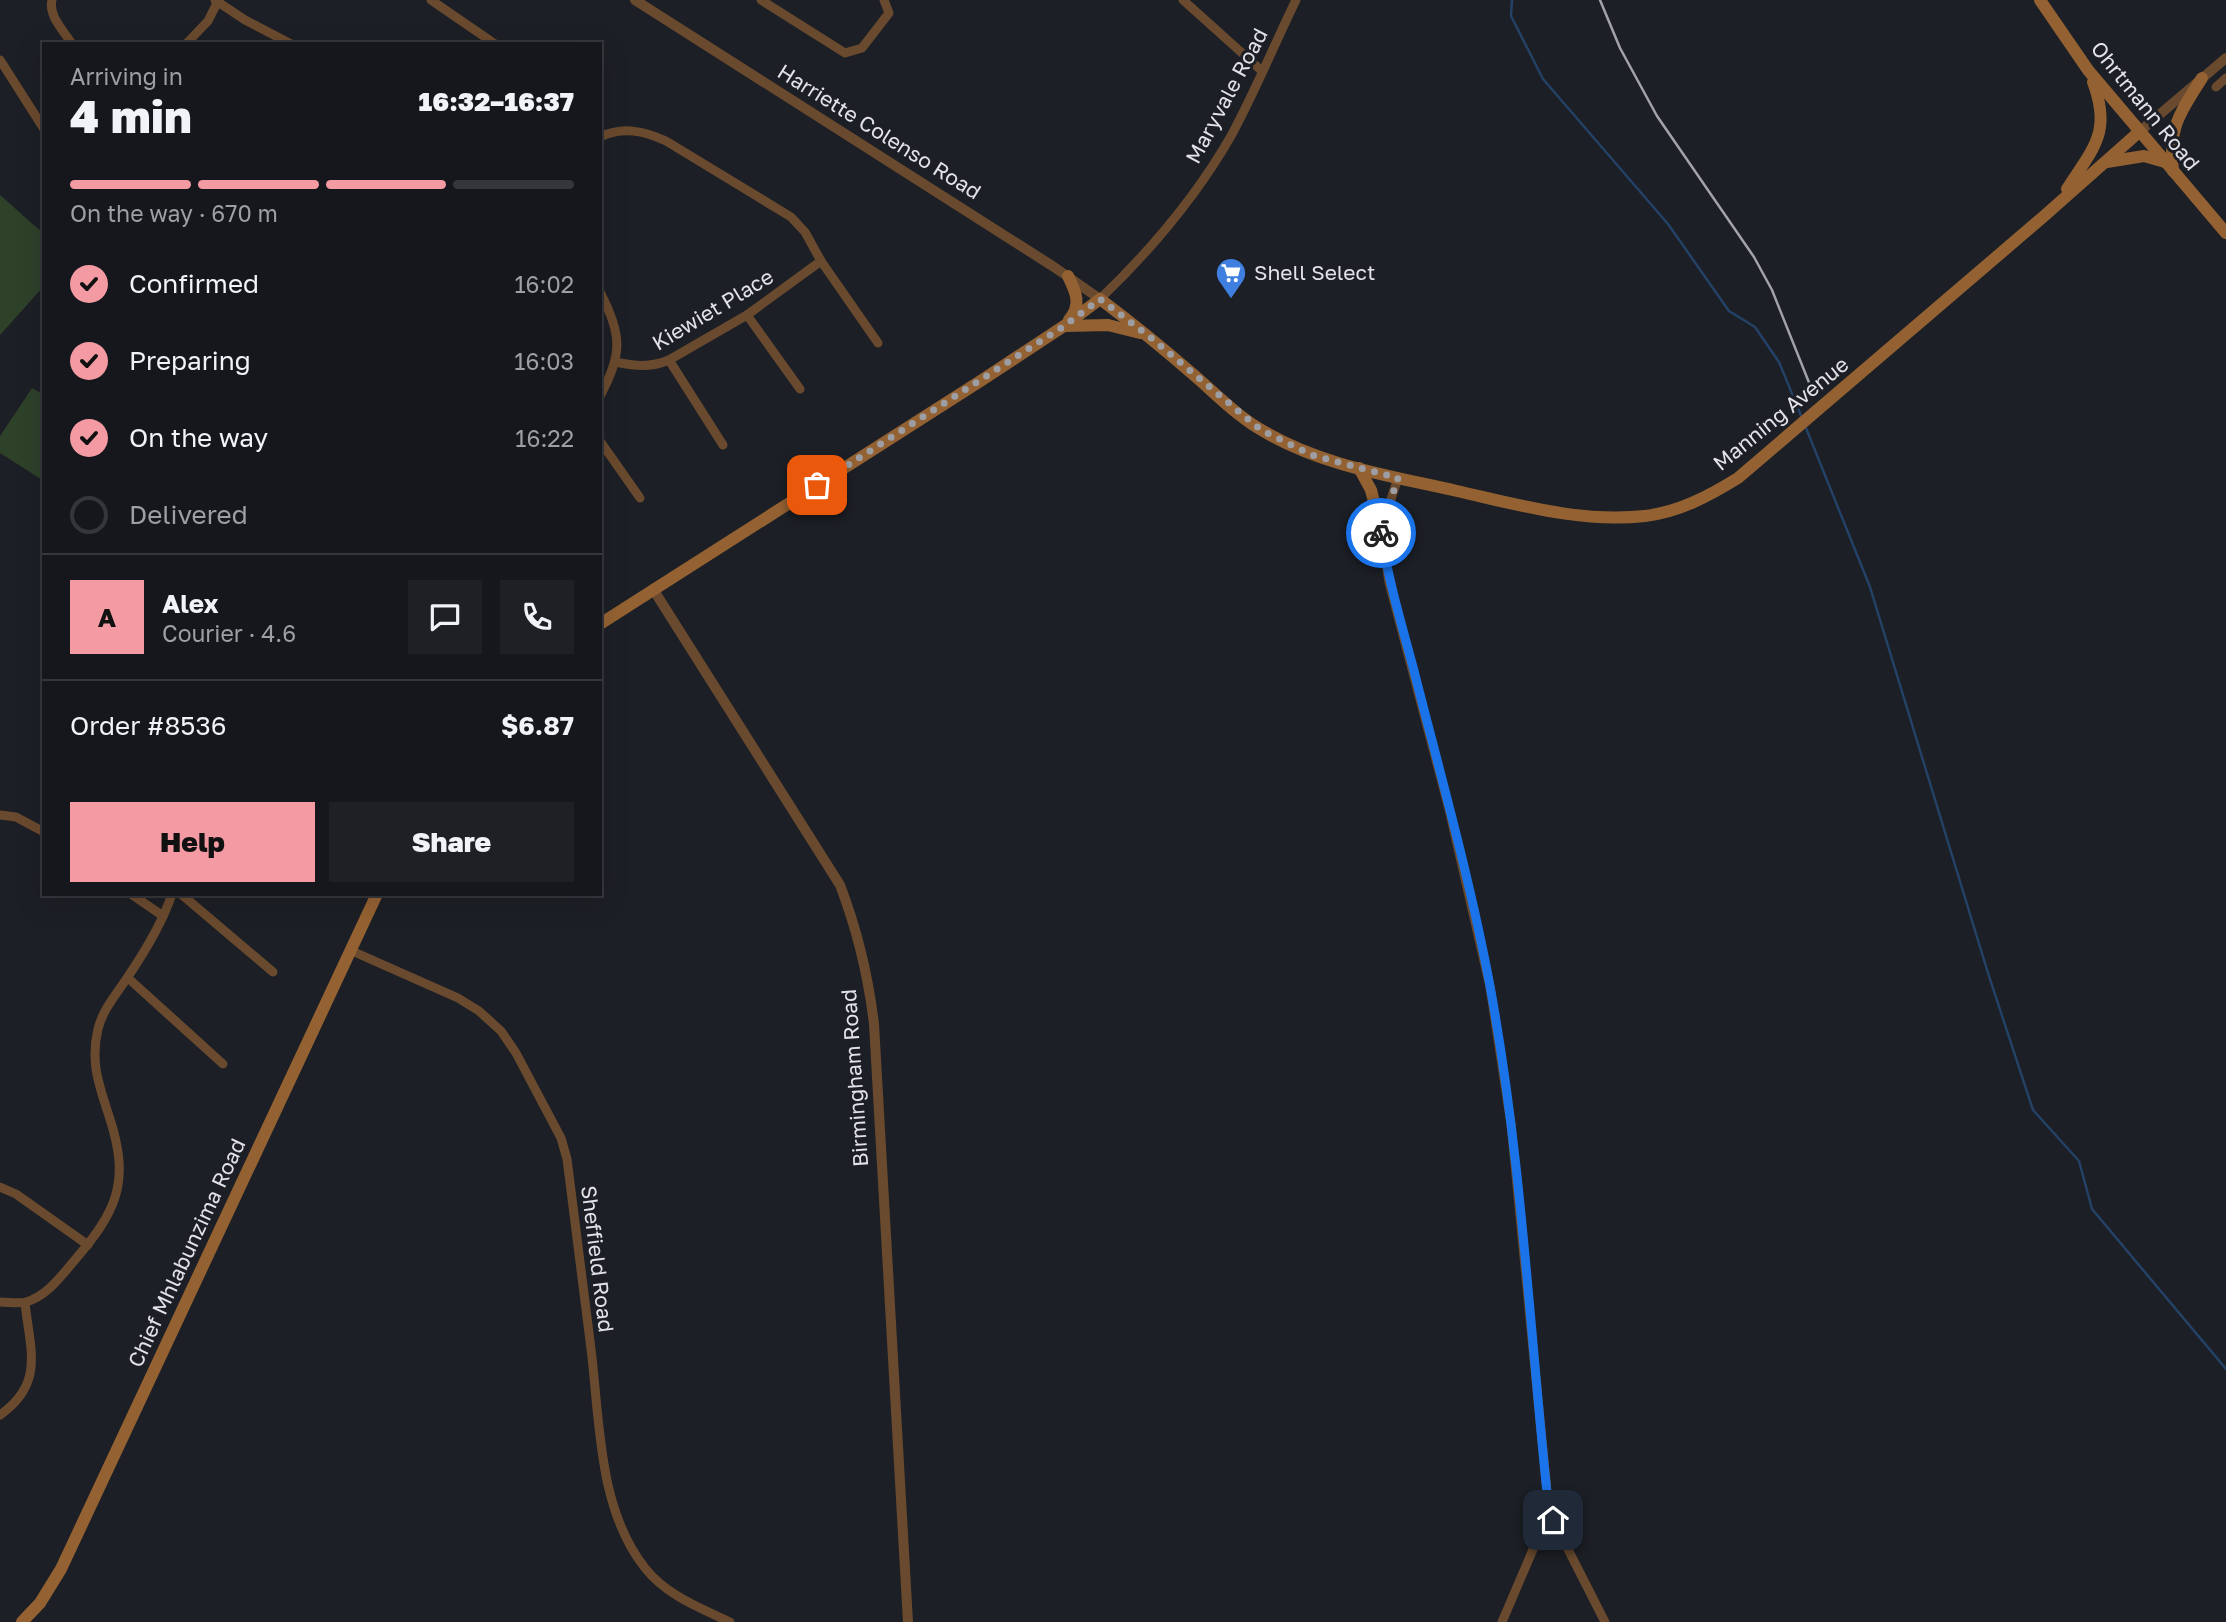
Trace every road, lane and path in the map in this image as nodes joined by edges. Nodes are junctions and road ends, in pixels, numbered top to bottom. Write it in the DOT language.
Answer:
graph roads {
  1 [pos="52,0"];
  2 [pos="431,0"];
  3 [pos="635,0"];
  4 [pos="761,0"];
  5 [pos="884,0"];
  6 [pos="1183,0"];
  7 [pos="1296,0"];
  8 [pos="2040,0"];
  9 [pos="216,1"];
  10 [pos="71,42"];
  11 [pos="188,42"];
  12 [pos="288,42"];
  13 [pos="492,42"];
  14 [pos="2226,58"];
  15 [pos="0,60"];
  16 [pos="2088,70"];
  17 [pos="1262,71"];
  18 [pos="2202,78"];
  19 [pos="2226,78"];
  20 [pos="2216,87"];
  21 [pos="42,126"];
  22 [pos="2139,132"];
  23 [pos="602,136"];
  24 [pos="2102,164"];
  25 [pos="2169,166"];
  26 [pos="2057,204"];
  27 [pos="2226,233"];
  28 [pos="821,261"];
  29 [pos="1068,276"];
  30 [pos="602,296"];
  31 [pos="1100,299"];
  32 [pos="747,315"];
  33 [pos="1064,326"];
  34 [pos="1150,337"];
  35 [pos="878,343"];
  36 [pos="669,360"];
  37 [pos="615,362"];
  38 [pos="800,389"];
  39 [pos="602,391"];
  40 [pos="602,444"];
  41 [pos="723,445"];
  42 [pos="1359,468"];
  43 [pos="1398,478"];
  44 [pos="640,498"];
  45 [pos="1381,529"];
  46 [pos="653,589"];
  47 [pos="602,623"];
  48 [pos="0,815"];
  49 [pos="42,831"];
  50 [pos="134,896"];
  51 [pos="171,896"];
  52 [pos="183,896"];
  53 [pos="376,896"];
  54 [pos="163,916"];
  55 [pos="352,951"];
  56 [pos="273,972"];
  57 [pos="128,978"];
  58 [pos="223,1064"];
  59 [pos="0,1187"];
  60 [pos="88,1245"];
  61 [pos="0,1302"];
  62 [pos="25,1303"];
  63 [pos="0,1415"];
  64 [pos="1549,1512"];
  65 [pos="22,1622"];
  66 [pos="730,1622"];
  67 [pos="908,1622"];
  68 [pos="1502,1622"];
  69 [pos="1605,1622"];
  1 -- 10 [label="street"];
  2 -- 13 [label="street"];
  3 -- 29 [label="street, Harriette Colenso Road"];
  4 -- 5 [label="street"];
  6 -- 17 [label="street"];
  7 -- 17 [label="street, Maryvale Road"];
  8 -- 16 [label="main road, Ohrtmann Road"];
  9 -- 11 [label="street"];
  9 -- 12 [label="street"];
  14 -- 18 [label="street, Manning Avenue"];
  15 -- 21 [label="street"];
  16 -- 22 [label="main road, Ohrtmann Road"];
  16 -- 26 [label="main road"];
  17 -- 31 [label="street, Maryvale Road"];
  18 -- 22 [label="street, Manning Avenue"];
  18 -- 25 [label="main road"];
  19 -- 20 [label="street"];
  22 -- 24 [label="main road, Manning Avenue"];
  22 -- 25 [label="main road, Ohrtmann Road"];
  23 -- 28 [label="street"];
  24 -- 25 [label="main road"];
  24 -- 26 [label="main road, Manning Avenue"];
  25 -- 27 [label="main road, Ohrtmann Road"];
  26 -- 43 [label="main road, Manning Avenue"];
  28 -- 32 [label="street, Kiewiet Place"];
  28 -- 35 [label="street"];
  29 -- 31 [label="street, Harriette Colenso Road"];
  29 -- 33 [label="main road"];
  30 -- 37 [label="street"];
  31 -- 33 [label="main road"];
  31 -- 34 [label="main road, Manning Avenue"];
  32 -- 36 [label="street, Kiewiet Place"];
  32 -- 38 [label="street"];
  33 -- 34 [label="main road"];
  33 -- 46 [label="main road"];
  34 -- 42 [label="main road, Manning Avenue"];
  36 -- 37 [label="street, Kiewiet Place"];
  36 -- 41 [label="street"];
  37 -- 39 [label="street"];
  40 -- 44 [label="street"];
  42 -- 43 [label="main road, Manning Avenue"];
  42 -- 45 [label="main road"];
  43 -- 45 [label="street"];
  45 -- 64 [label="street"];
  46 -- 47 [label="main road"];
  46 -- 67 [label="street, Birmingham Road"];
  48 -- 49 [label="street"];
  50 -- 54 [label="street"];
  51 -- 54 [label="street"];
  52 -- 56 [label="street"];
  53 -- 55 [label="main road, Chief Mhlabunzima Road"];
  54 -- 57 [label="street"];
  55 -- 65 [label="main road, Chief Mhlabunzima Road"];
  55 -- 66 [label="street, Sheffield Road"];
  57 -- 58 [label="street"];
  57 -- 60 [label="street"];
  59 -- 60 [label="street"];
  60 -- 62 [label="street"];
  61 -- 62 [label="street"];
  62 -- 63 [label="street"];
  64 -- 68 [label="street"];
  64 -- 69 [label="street"];
}
